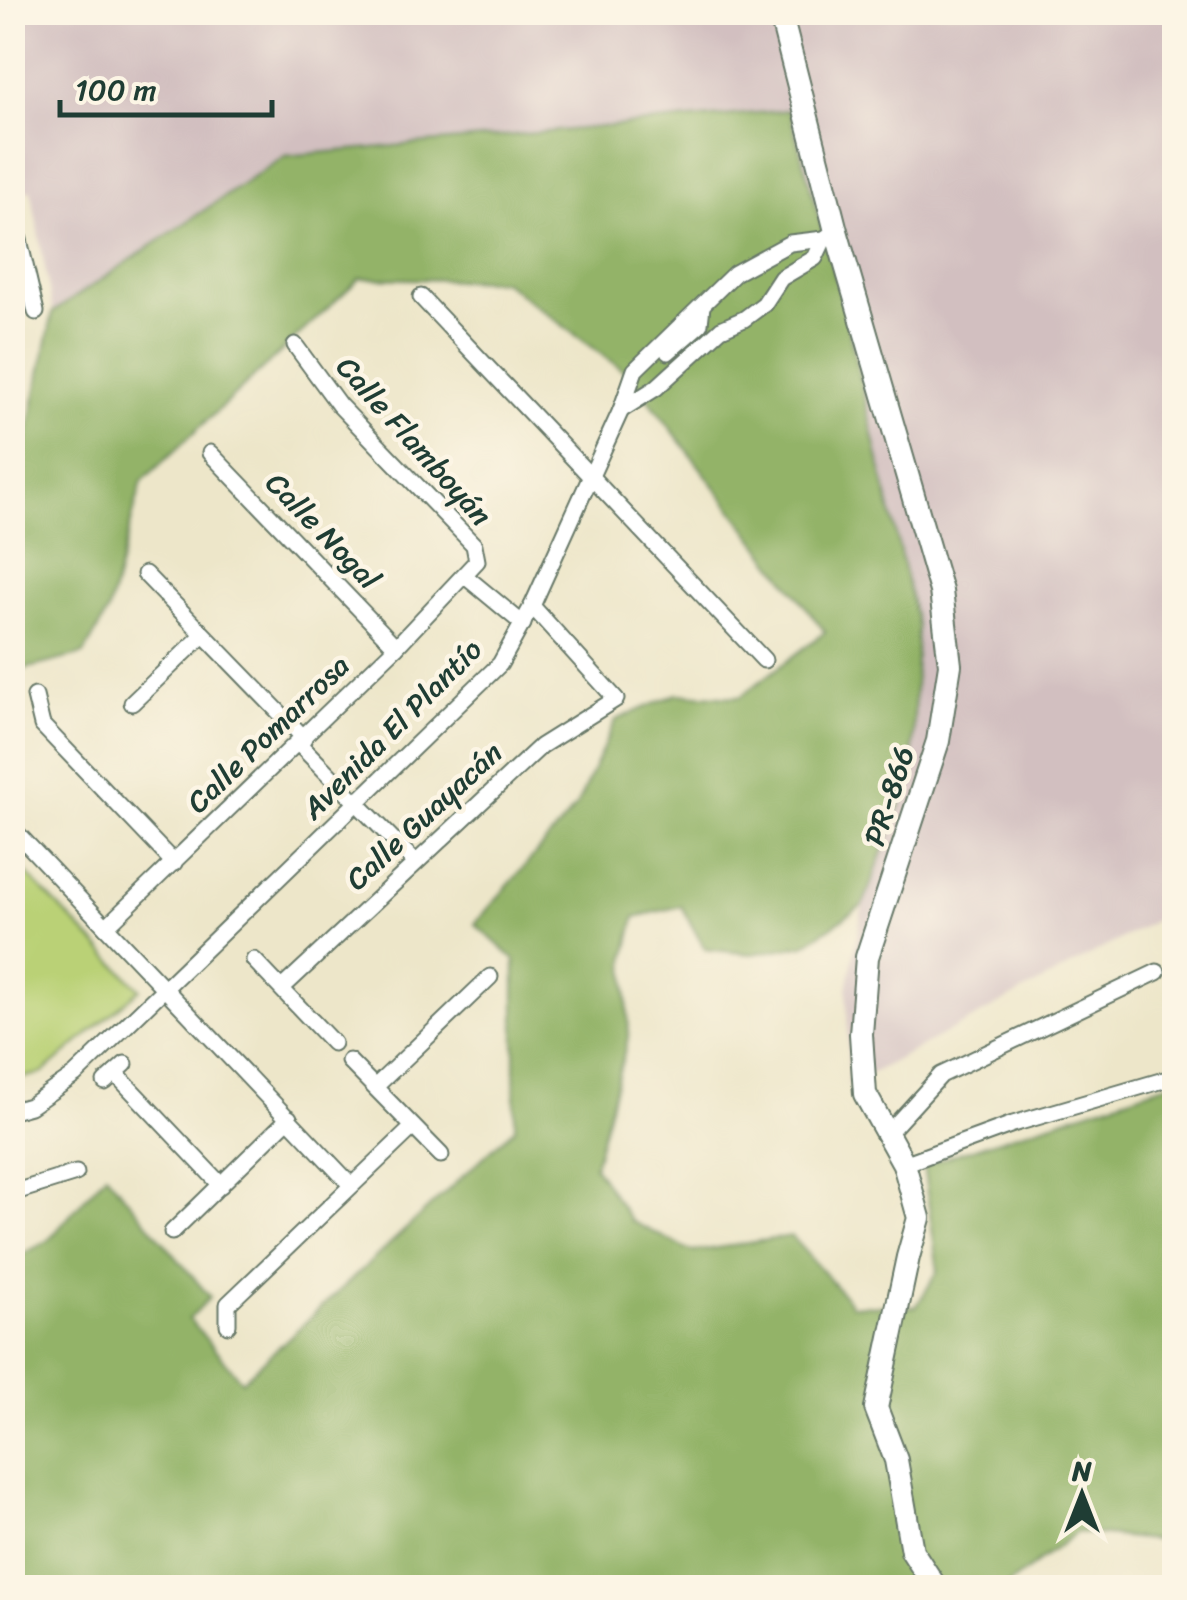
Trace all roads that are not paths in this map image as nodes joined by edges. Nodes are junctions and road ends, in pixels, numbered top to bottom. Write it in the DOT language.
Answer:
graph roads {
  1 [pos="780,12"];
  2 [pos="12,210"];
  3 [pos="830,235"];
  4 [pos="766,256"];
  5 [pos="19,273"];
  6 [pos="780,278"];
  7 [pos="421,297"];
  8 [pos="702,306"];
  9 [pos="36,312"];
  10 [pos="720,328"];
  11 [pos="295,345"];
  12 [pos="622,410"];
  13 [pos="210,453"];
  14 [pos="589,478"];
  15 [pos="145,574"];
  16 [pos="465,576"];
  17 [pos="532,606"];
  18 [pos="523,624"];
  19 [pos="203,635"];
  20 [pos="396,648"];
  21 [pos="764,660"];
  22 [pos="35,696"];
  23 [pos="132,703"];
  24 [pos="301,741"];
  25 [pos="358,804"];
  26 [pos="12,828"];
  27 [pos="414,861"];
  28 [pos="174,863"];
  29 [pos="106,928"];
  30 [pos="254,960"];
  31 [pos="1158,972"];
  32 [pos="490,977"];
  33 [pos="282,988"];
  34 [pos="165,989"];
  35 [pos="333,1043"];
  36 [pos="349,1061"];
  37 [pos="115,1073"];
  38 [pos="1174,1076"];
  39 [pos="375,1087"];
  40 [pos="12,1111"];
  41 [pos="289,1118"];
  42 [pos="413,1127"];
  43 [pos="889,1132"];
  44 [pos="440,1156"];
  45 [pos="904,1164"];
  46 [pos="76,1174"];
  47 [pos="352,1184"];
  48 [pos="220,1185"];
  49 [pos="12,1194"];
  50 [pos="172,1232"];
  51 [pos="228,1324"];
  52 [pos="936,1588"];
  1 -- 3 [label="street, PR-866 / PR-866"];
  2 -- 5 [label="street"];
  3 -- 4 [label="street, Avenida El Plantío"];
  3 -- 6 [label="street, Avenida El Plantío"];
  3 -- 43 [label="street, PR-866 / PR-866"];
  4 -- 6 [label="street"];
  4 -- 8 [label="street, Avenida El Plantío"];
  5 -- 9 [label="street"];
  6 -- 10 [label="street, Avenida El Plantío"];
  7 -- 14 [label="street"];
  8 -- 10 [label="street"];
  8 -- 12 [label="street, Avenida El Plantío"];
  10 -- 12 [label="street, Avenida El Plantío"];
  11 -- 16 [label="street, Calle Flamboyán"];
  12 -- 14 [label="street, Avenida El Plantío"];
  13 -- 20 [label="street, Calle Nogal"];
  14 -- 17 [label="street, Avenida El Plantío"];
  14 -- 21 [label="street"];
  15 -- 19 [label="street"];
  16 -- 18 [label="street"];
  16 -- 20 [label="street, Calle Pomarrosa"];
  17 -- 18 [label="street, Avenida El Plantío"];
  17 -- 27 [label="street, Calle Guayacán"];
  18 -- 25 [label="street, Avenida El Plantío"];
  19 -- 23 [label="street"];
  19 -- 24 [label="street"];
  20 -- 24 [label="street, Calle Pomarrosa"];
  22 -- 28 [label="street"];
  24 -- 25 [label="street"];
  24 -- 28 [label="street, Calle Pomarrosa"];
  25 -- 27 [label="street"];
  25 -- 34 [label="street, Avenida El Plantío"];
  26 -- 29 [label="street"];
  27 -- 33 [label="street, Calle Guayacán"];
  28 -- 29 [label="street, Calle Pomarrosa"];
  29 -- 34 [label="street"];
  30 -- 33 [label="street"];
  31 -- 43 [label="street"];
  32 -- 39 [label="street"];
  33 -- 35 [label="street"];
  34 -- 40 [label="street, Avenida El Plantío"];
  34 -- 41 [label="street"];
  36 -- 39 [label="street"];
  37 -- 48 [label="street"];
  38 -- 45 [label="street"];
  39 -- 42 [label="street"];
  41 -- 47 [label="street"];
  41 -- 48 [label="street"];
  42 -- 44 [label="street"];
  42 -- 47 [label="street"];
  43 -- 45 [label="street, PR-866 / PR-866"];
  45 -- 52 [label="street, PR-866 / PR-866"];
  46 -- 49 [label="street"];
  47 -- 51 [label="street"];
  48 -- 50 [label="street"];
}
